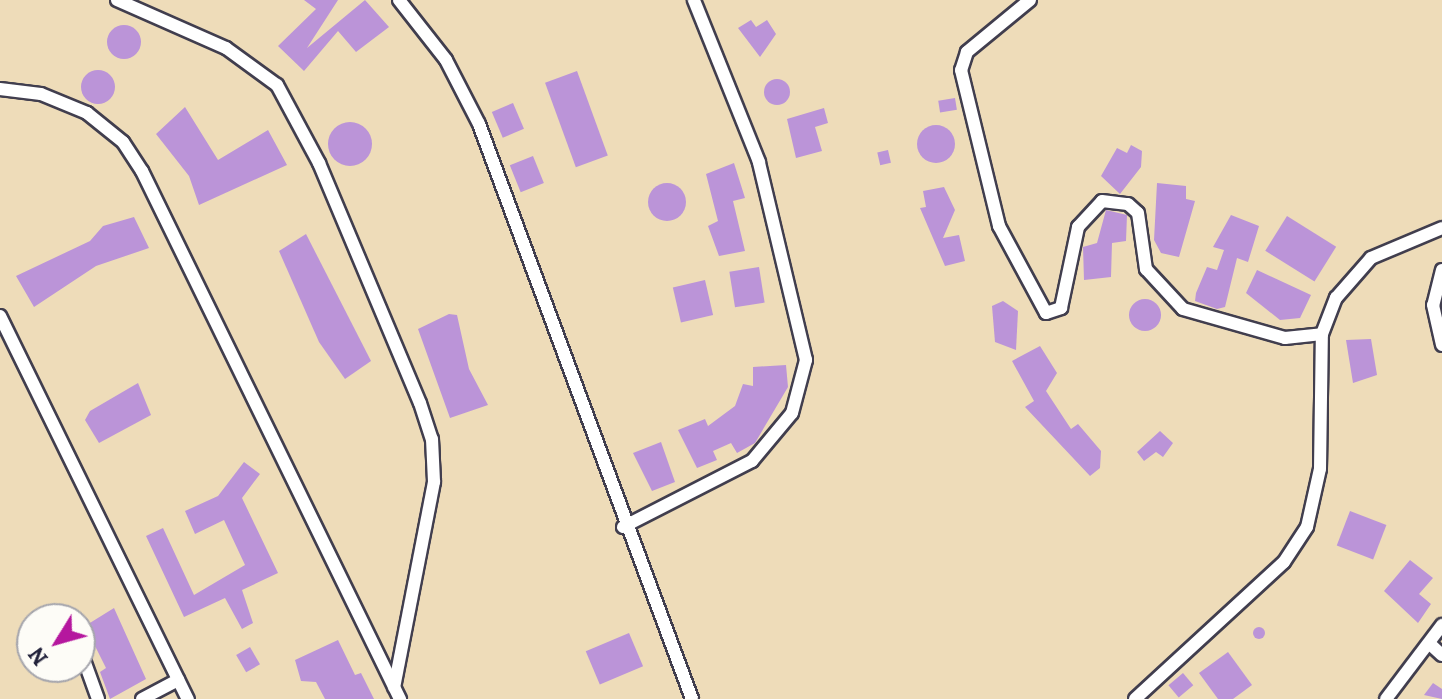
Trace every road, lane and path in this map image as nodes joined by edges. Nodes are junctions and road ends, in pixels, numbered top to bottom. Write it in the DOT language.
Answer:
graph roads {
  1 [pos="117,0"];
  2 [pos="399,0"];
  3 [pos="694,0"];
  4 [pos="1030,0"];
  5 [pos="0,89"];
  6 [pos="1442,228"];
  7 [pos="1442,270"];
  8 [pos="0,316"];
  9 [pos="1322,334"];
  10 [pos="1442,345"];
  11 [pos="623,527"];
  12 [pos="1442,625"];
  13 [pos="1430,644"];
  14 [pos="1442,655"];
  15 [pos="178,680"];
  16 [pos="397,693"];
  17 [pos="142,699"];
  18 [pos="188,699"];
  19 [pos="692,699"];
  20 [pos="1135,699"];
  21 [pos="1386,699"];
  1 -- 16 [label="street"];
  2 -- 11 [label="street"];
  3 -- 11 [label="street"];
  4 -- 9 [label="street"];
  5 -- 16 [label="street"];
  6 -- 9 [label="street"];
  7 -- 10 [label="street"];
  8 -- 15 [label="street"];
  9 -- 20 [label="street"];
  11 -- 19 [label="street"];
  12 -- 13 [label="street"];
  13 -- 14 [label="street"];
  13 -- 21 [label="street"];
  15 -- 17 [label="street"];
  15 -- 18 [label="street"];
}
